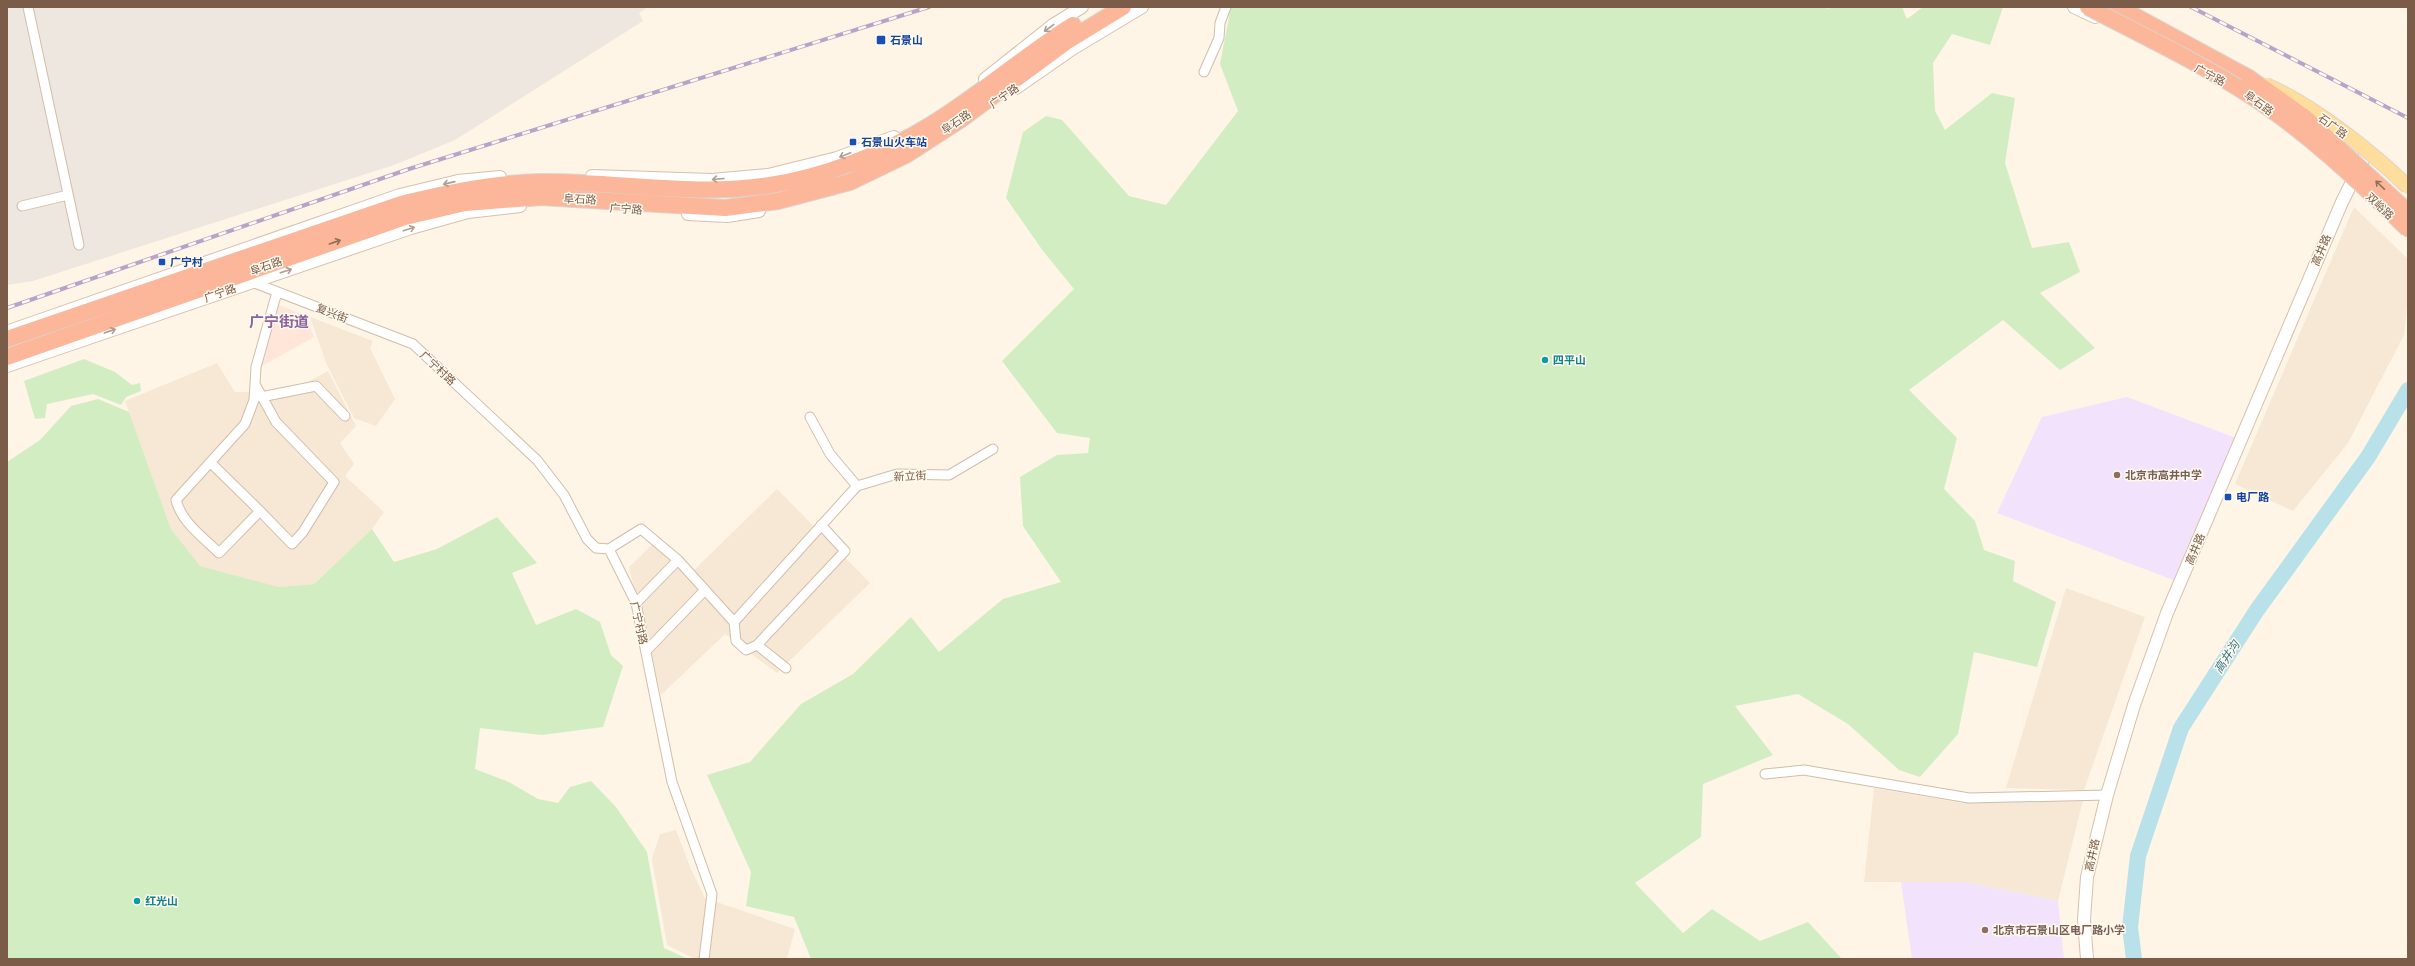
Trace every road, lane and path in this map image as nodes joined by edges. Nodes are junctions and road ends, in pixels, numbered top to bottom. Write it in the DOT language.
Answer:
graph roads {
  1 [pos="28,7"];
  2 [pos="1082,7"];
  3 [pos="1102,7"];
  4 [pos="1123,7"];
  5 [pos="1142,7"];
  6 [pos="1226,7"];
  7 [pos="2074,7"];
  8 [pos="2088,7"];
  9 [pos="2118,7"];
  10 [pos="2127,7"];
  11 [pos="1204,72"];
  12 [pos="2249,78"];
  13 [pos="2365,156"];
  14 [pos="2352,180"];
  15 [pos="2408,187"];
  16 [pos="68,195"];
  17 [pos="2408,195"];
  18 [pos="22,206"];
  19 [pos="2408,212"];
  20 [pos="2408,229"];
  21 [pos="2408,233"];
  22 [pos="79,245"];
  23 [pos="252,282"];
  24 [pos="277,292"];
  25 [pos="7,332"];
  26 [pos="7,339"];
  27 [pos="413,344"];
  28 [pos="7,357"];
  29 [pos="7,366"];
  30 [pos="256,386"];
  31 [pos="261,397"];
  32 [pos="345,416"];
  33 [pos="810,417"];
  34 [pos="993,449"];
  35 [pos="211,463"];
  36 [pos="857,486"];
  37 [pos="260,511"];
  38 [pos="821,525"];
  39 [pos="609,549"];
  40 [pos="678,560"];
  41 [pos="705,590"];
  42 [pos="636,603"];
  43 [pos="734,622"];
  44 [pos="757,645"];
  45 [pos="646,651"];
  46 [pos="786,668"];
  47 [pos="1765,774"];
  48 [pos="2106,795"];
  49 [pos="704,959"];
  50 [pos="2087,959"];
  1 -- 16 [label="street"];
  2 -- 25 [label="street, one-way"];
  3 -- 26 [label="highway, 阜石路"];
  28 -- 4 [label="highway, 阜石路, one-way"];
  23 -- 5 [label="street, 广宁路, one-way"];
  6 -- 11 [label="street"];
  7 -- 14 [label="street, 广宁路"];
  8 -- 20 [label="highway, 阜石路, bridge"];
  9 -- 12 [label="highway, 阜石路"];
  10 -- 13 [label="street, 广宁路"];
  12 -- 15 [label="main road, 石广路, bridge"];
  19 -- 12 [label="highway, 阜石路, one-way, bridge"];
  13 -- 14 [label="street, 高井路"];
  13 -- 17 [label="street"];
  14 -- 21 [label="street, 双峪路"];
  14 -- 48 [label="street, 高井路"];
  16 -- 18 [label="street"];
  16 -- 22 [label="street"];
  23 -- 24 [label="street, 复兴街"];
  29 -- 23 [label="street, 广宁路, one-way"];
  24 -- 27 [label="street, 复兴街"];
  24 -- 30 [label="street"];
  27 -- 39 [label="street, 广宁村路"];
  30 -- 31 [label="street"];
  30 -- 35 [label="street"];
  31 -- 32 [label="street"];
  31 -- 37 [label="street"];
  33 -- 36 [label="street"];
  34 -- 36 [label="street, 新立街"];
  35 -- 37 [label="street"];
  35 -- 37 [label="street"];
  36 -- 38 [label="street"];
  38 -- 43 [label="street"];
  38 -- 44 [label="street"];
  39 -- 40 [label="street"];
  39 -- 42 [label="street, 广宁村路"];
  40 -- 41 [label="street"];
  40 -- 42 [label="street"];
  41 -- 43 [label="street"];
  41 -- 45 [label="street"];
  42 -- 45 [label="street, 广宁村路"];
  43 -- 44 [label="street"];
  44 -- 46 [label="street"];
  45 -- 49 [label="street, 广宁村路"];
  47 -- 48 [label="street"];
  48 -- 50 [label="street, 高井路"];
}
